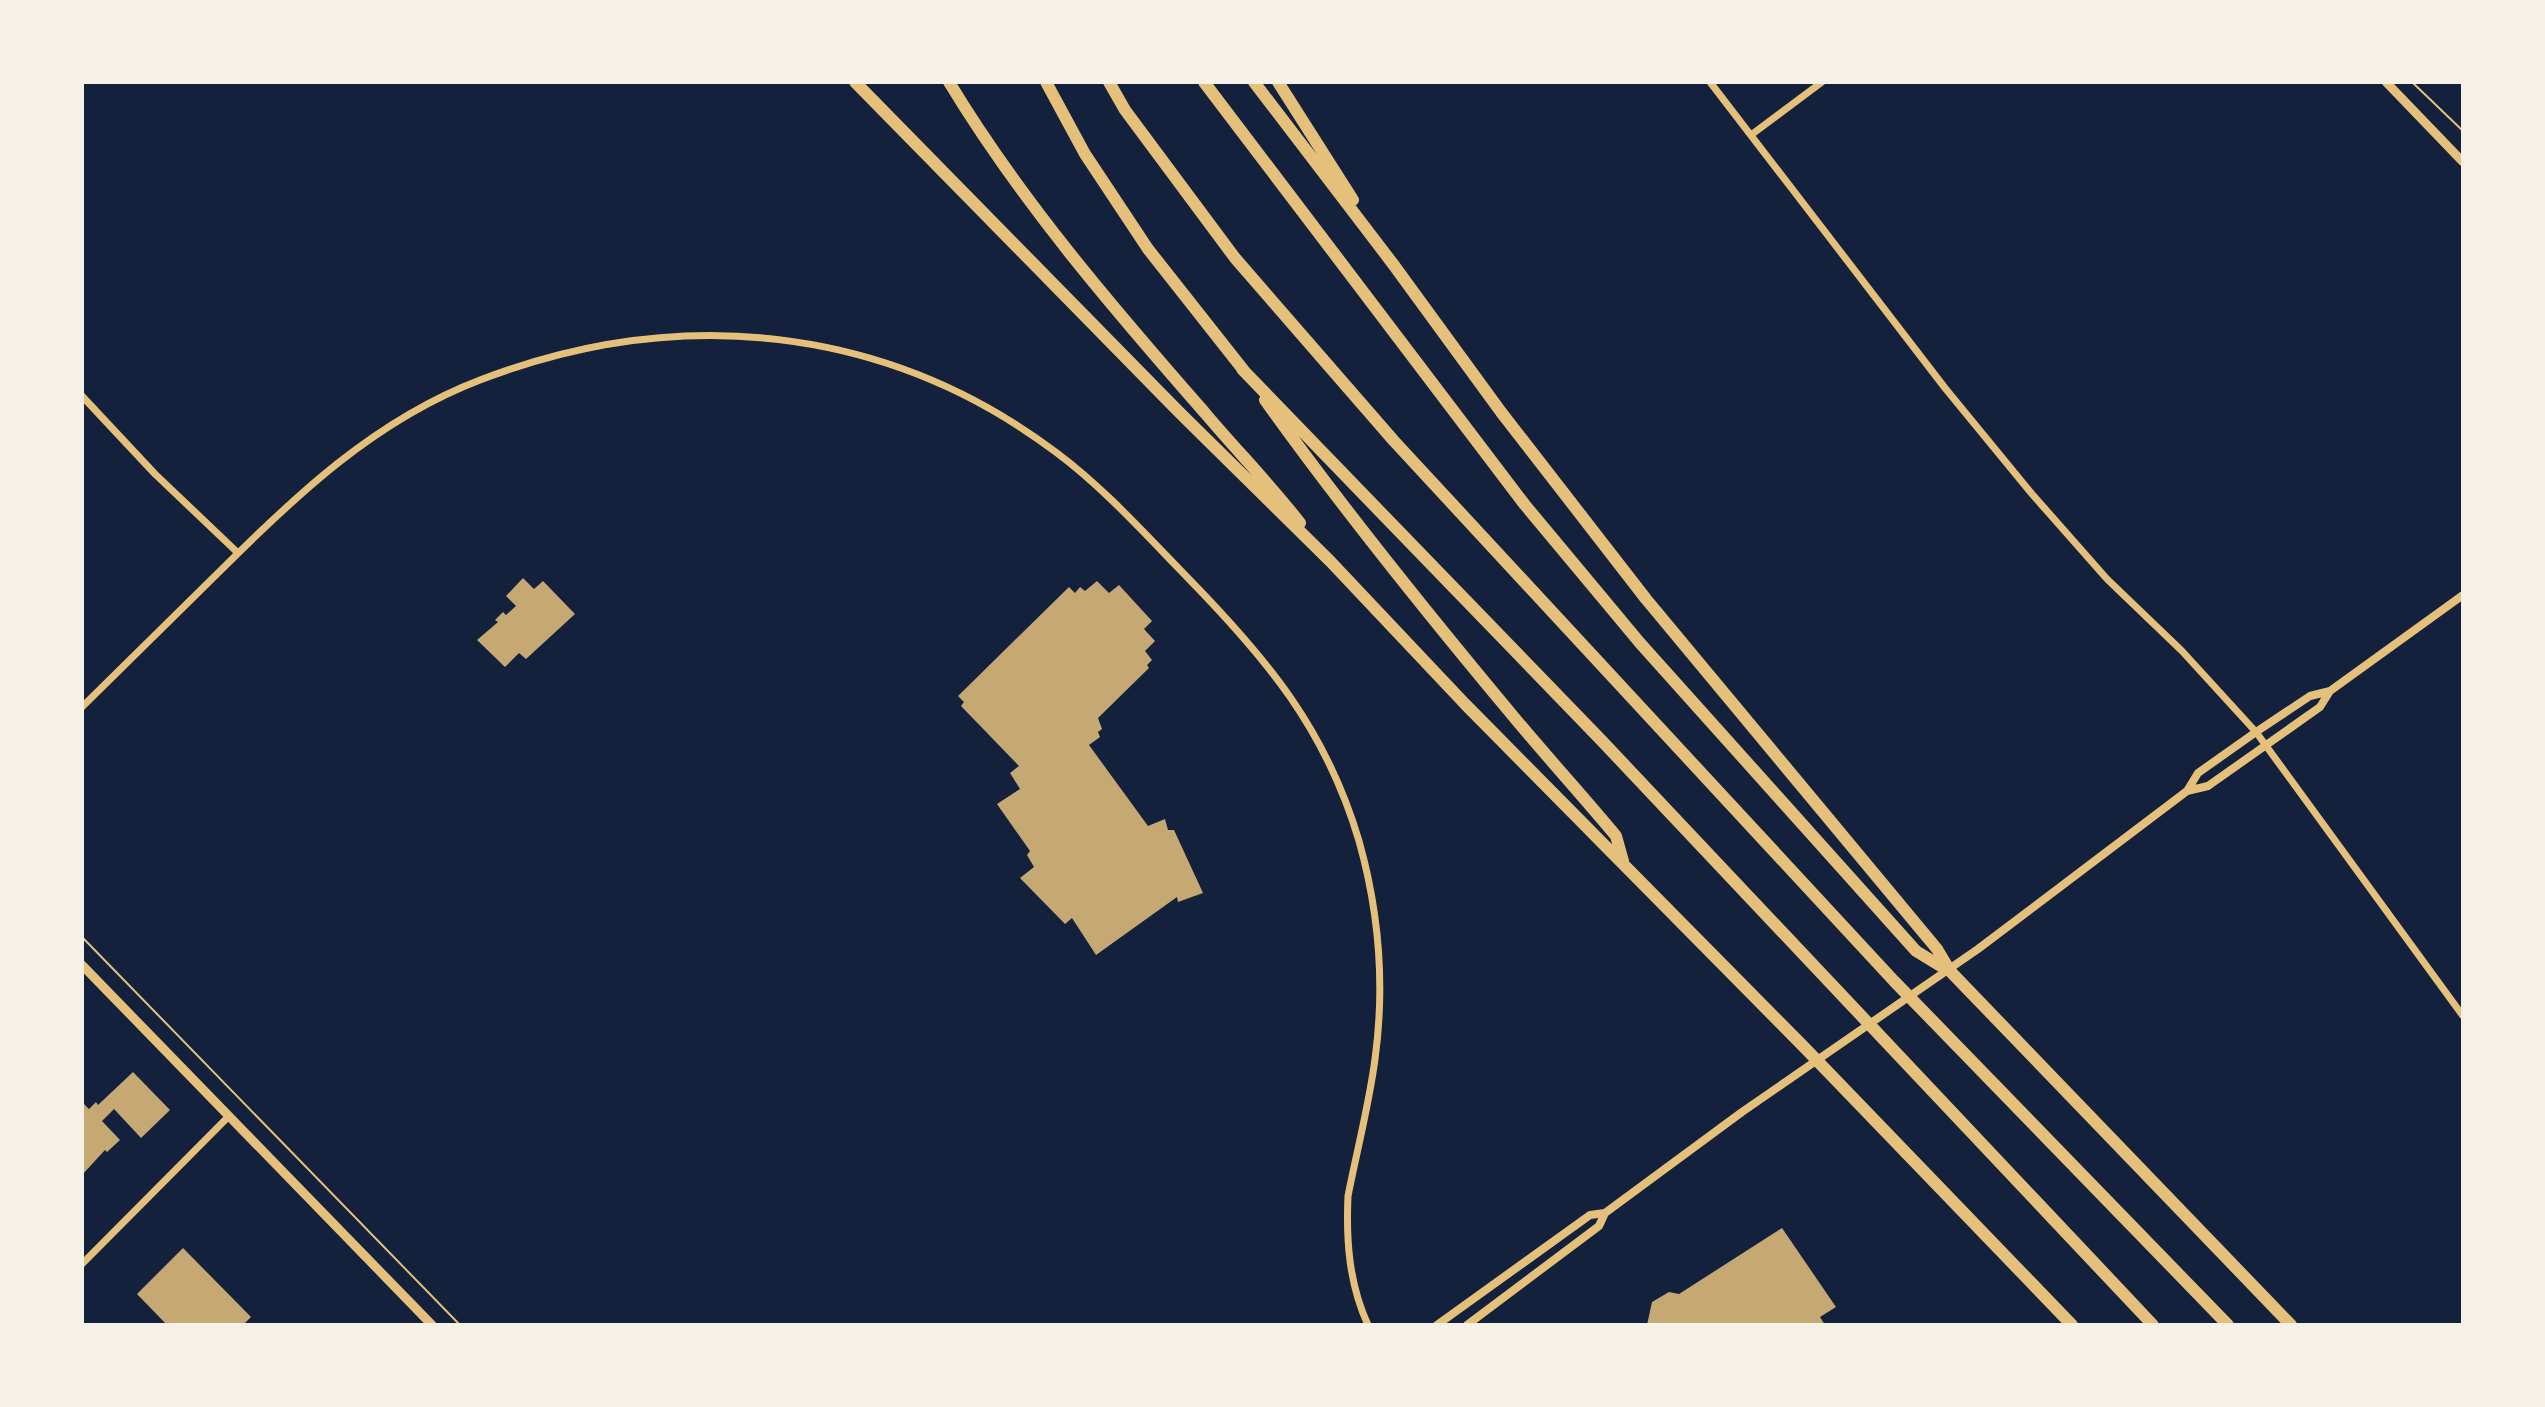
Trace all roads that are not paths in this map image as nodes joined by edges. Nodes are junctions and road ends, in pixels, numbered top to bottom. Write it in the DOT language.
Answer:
graph roads {
  1 [pos="852,82"];
  2 [pos="949,82"];
  3 [pos="1046,82"];
  4 [pos="1109,82"];
  5 [pos="1204,82"];
  6 [pos="1254,82"];
  7 [pos="1278,82"];
  8 [pos="1710,82"];
  9 [pos="1822,82"];
  10 [pos="2386,82"];
  11 [pos="1751,135"];
  12 [pos="2463,162"];
  13 [pos="1393,264"];
  14 [pos="1242,369"];
  15 [pos="82,396"];
  16 [pos="238,553"];
  17 [pos="1330,561"];
  18 [pos="2463,595"];
  19 [pos="2330,691"];
  20 [pos="82,707"];
  21 [pos="2256,732"];
  22 [pos="2266,745"];
  23 [pos="2187,791"];
  24 [pos="1624,864"];
  25 [pos="82,965"];
  26 [pos="1954,976"];
  27 [pos="2463,1016"];
  28 [pos="229,1116"];
  29 [pos="1605,1213"];
  30 [pos="82,1264"];
  31 [pos="432,1325"];
  32 [pos="1368,1325"];
  33 [pos="1437,1325"];
  34 [pos="1467,1325"];
  35 [pos="2072,1325"];
  36 [pos="2153,1325"];
  37 [pos="2228,1325"];
  38 [pos="2291,1325"];
  1 -- 17 [label="highway"];
  2 -- 17 [label="highway"];
  3 -- 14 [label="highway"];
  4 -- 37 [label="highway"];
  5 -- 26 [label="highway"];
  6 -- 13 [label="highway"];
  7 -- 13 [label="highway"];
  8 -- 11 [label="street"];
  9 -- 11 [label="street"];
  10 -- 12 [label="main road"];
  11 -- 21 [label="street"];
  13 -- 26 [label="highway"];
  14 -- 24 [label="highway"];
  14 -- 36 [label="highway"];
  15 -- 16 [label="street"];
  16 -- 20 [label="street"];
  16 -- 32 [label="street"];
  17 -- 24 [label="highway"];
  18 -- 19 [label="street"];
  19 -- 21 [label="street"];
  19 -- 22 [label="street"];
  21 -- 22 [label="street"];
  21 -- 23 [label="street"];
  22 -- 23 [label="street"];
  22 -- 27 [label="street"];
  23 -- 29 [label="street"];
  24 -- 35 [label="highway"];
  25 -- 28 [label="main road"];
  26 -- 38 [label="highway"];
  28 -- 30 [label="street"];
  28 -- 31 [label="main road"];
  29 -- 33 [label="street"];
  29 -- 34 [label="street"];
}
